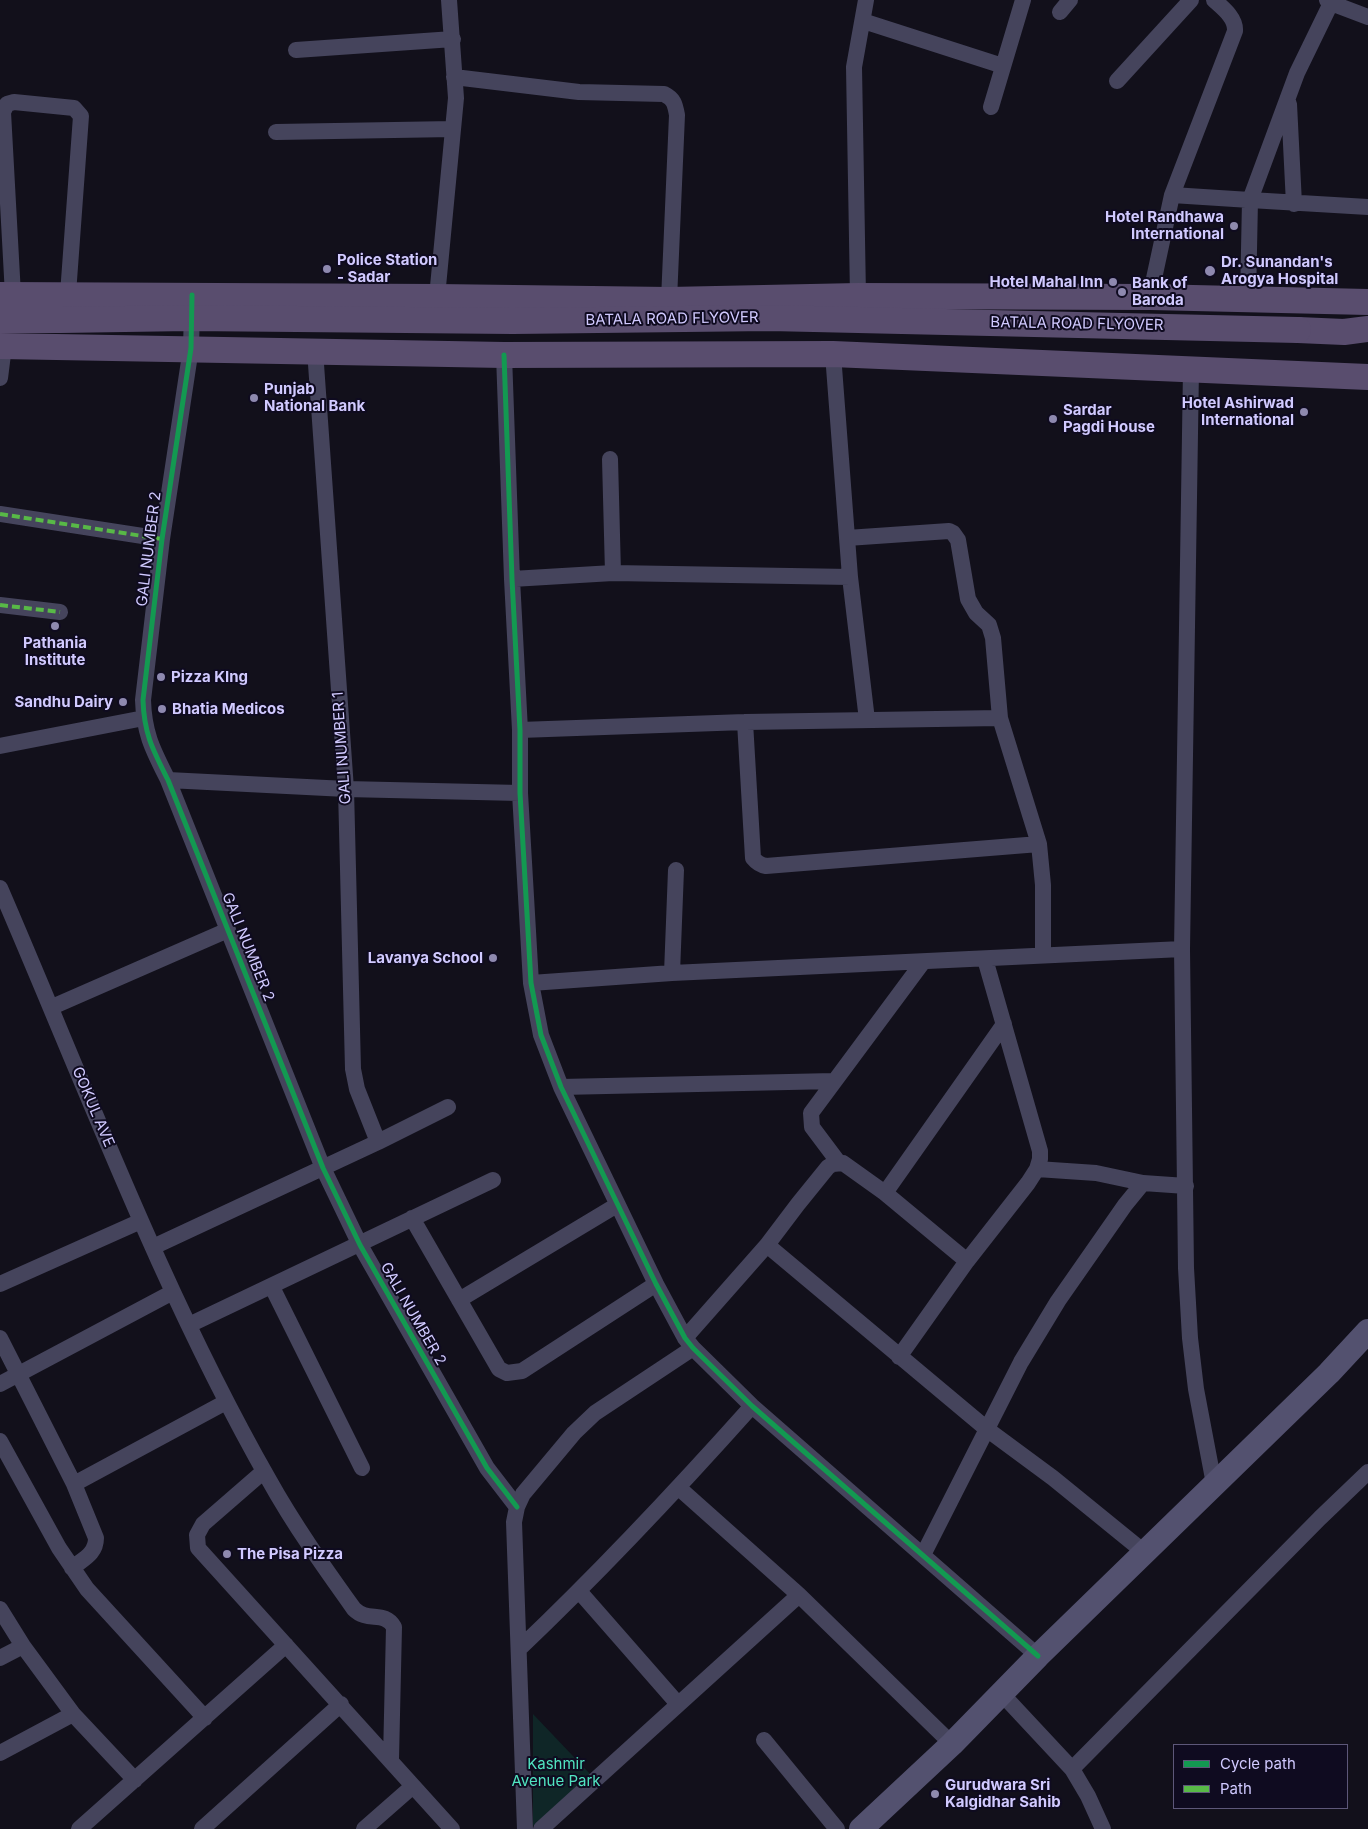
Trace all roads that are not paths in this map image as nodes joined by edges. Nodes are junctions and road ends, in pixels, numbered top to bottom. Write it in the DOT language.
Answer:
graph roads {
  1 [pos="449,0"];
  2 [pos="866,0"];
  3 [pos="1023,0"];
  4 [pos="1191,0"];
  5 [pos="1214,0"];
  6 [pos="1329,2"];
  7 [pos="1368,17"];
  8 [pos="863,21"];
  9 [pos="453,39"];
  10 [pos="296,50"];
  11 [pos="1003,66"];
  12 [pos="454,77"];
  13 [pos="1118,81"];
  14 [pos="1288,97"];
  15 [pos="991,107"];
  16 [pos="454,129"];
  17 [pos="276,132"];
  18 [pos="1172,194"];
  19 [pos="1250,200"];
  20 [pos="1294,204"];
  21 [pos="1368,207"];
  22 [pos="68,294"];
  23 [pos="7,295"];
  24 [pos="192,295"];
  25 [pos="858,296"];
  26 [pos="437,297"];
  27 [pos="1150,297"];
  28 [pos="669,300"];
  29 [pos="1248,300"];
  30 [pos="1368,302"];
  31 [pos="0,320"];
  32 [pos="1356,330"];
  33 [pos="1368,341"];
  34 [pos="2,346"];
  35 [pos="190,348"];
  36 [pos="315,350"];
  37 [pos="833,354"];
  38 [pos="504,355"];
  39 [pos="1191,369"];
  40 [pos="1368,377"];
  41 [pos="0,378"];
  42 [pos="610,459"];
  43 [pos="0,514"];
  44 [pos="847,538"];
  45 [pos="162,539"];
  46 [pos="613,573"];
  47 [pos="850,577"];
  48 [pos="512,579"];
  49 [pos="0,605"];
  50 [pos="60,612"];
  51 [pos="144,718"];
  52 [pos="1000,718"];
  53 [pos="867,720"];
  54 [pos="745,722"];
  55 [pos="520,730"];
  56 [pos="0,746"];
  57 [pos="168,780"];
  58 [pos="346,789"];
  59 [pos="520,793"];
  60 [pos="1039,844"];
  61 [pos="676,870"];
  62 [pos="0,888"];
  63 [pos="228,930"];
  64 [pos="1182,949"];
  65 [pos="1043,955"];
  66 [pos="985,959"];
  67 [pos="923,962"];
  68 [pos="672,973"];
  69 [pos="531,983"];
  70 [pos="52,1007"];
  71 [pos="1004,1024"];
  72 [pos="834,1081"];
  73 [pos="561,1087"];
  74 [pos="448,1107"];
  75 [pos="378,1142"];
  76 [pos="839,1163"];
  77 [pos="323,1168"];
  78 [pos="1037,1168"];
  79 [pos="493,1180"];
  80 [pos="1143,1183"];
  81 [pos="1186,1186"];
  82 [pos="885,1193"];
  83 [pos="618,1205"];
  84 [pos="412,1218"];
  85 [pos="141,1221"];
  86 [pos="360,1245"];
  87 [pos="767,1245"];
  88 [pos="153,1247"];
  89 [pos="968,1261"];
  90 [pos="0,1284"];
  91 [pos="656,1284"];
  92 [pos="272,1287"];
  93 [pos="173,1292"];
  94 [pos="459,1300"];
  95 [pos="189,1325"];
  96 [pos="1368,1331"];
  97 [pos="0,1338"];
  98 [pos="689,1343"];
  99 [pos="899,1357"];
  100 [pos="19,1373"];
  101 [pos="0,1384"];
  102 [pos="226,1402"];
  103 [pos="752,1406"];
  104 [pos="988,1430"];
  105 [pos="0,1441"];
  106 [pos="362,1468"];
  107 [pos="264,1471"];
  108 [pos="1368,1472"];
  109 [pos="74,1484"];
  110 [pos="1214,1484"];
  111 [pos="679,1488"];
  112 [pos="517,1507"];
  113 [pos="1144,1552"];
  114 [pos="923,1555"];
  115 [pos="72,1568"];
  116 [pos="579,1592"];
  117 [pos="799,1595"];
  118 [pos="0,1609"];
  119 [pos="286,1645"];
  120 [pos="23,1646"];
  121 [pos="519,1649"];
  122 [pos="1038,1656"];
  123 [pos="0,1658"];
  124 [pos="1002,1694"];
  125 [pos="341,1704"];
  126 [pos="678,1704"];
  127 [pos="73,1714"];
  128 [pos="205,1718"];
  129 [pos="764,1740"];
  130 [pos="952,1744"];
  131 [pos="0,1753"];
  132 [pos="391,1759"];
  133 [pos="1072,1769"];
  134 [pos="135,1780"];
  135 [pos="413,1786"];
  136 [pos="84,1828"];
  137 [pos="202,1829"];
  138 [pos="364,1829"];
  139 [pos="452,1829"];
  140 [pos="525,1829"];
  141 [pos="541,1829"];
  142 [pos="837,1829"];
  143 [pos="861,1829"];
  144 [pos="1103,1829"];
  1 -- 9 [label="street"];
  2 -- 8 [label="street"];
  3 -- 11 [label="street"];
  4 -- 13 [label="street"];
  5 -- 18 [label="street"];
  6 -- 7 [label="street"];
  6 -- 14 [label="street"];
  8 -- 11 [label="street"];
  8 -- 25 [label="street"];
  9 -- 10 [label="street"];
  9 -- 12 [label="street"];
  11 -- 15 [label="street"];
  12 -- 16 [label="street"];
  12 -- 28 [label="street"];
  14 -- 19 [label="street"];
  14 -- 20 [label="street"];
  16 -- 17 [label="street"];
  16 -- 26 [label="street"];
  18 -- 19 [label="street"];
  18 -- 27 [label="street"];
  19 -- 20 [label="street"];
  19 -- 29 [label="street"];
  20 -- 21 [label="street"];
  22 -- 23 [label="main road"];
  22 -- 23 [label="street"];
  22 -- 24 [label="main road"];
  24 -- 26 [label="main road"];
  24 -- 35 [label="street, GALI NUMBER 2"];
  25 -- 27 [label="main road"];
  25 -- 28 [label="main road"];
  26 -- 28 [label="main road"];
  27 -- 29 [label="main road"];
  29 -- 30 [label="main road"];
  31 -- 32 [label="main road, BATALA ROAD FLYOVER, bridge"];
  32 -- 33 [label="main road, BATALA ROAD FLYOVER"];
  34 -- 35 [label="main road"];
  34 -- 41 [label="street"];
  35 -- 36 [label="main road"];
  35 -- 45 [label="street, GALI NUMBER 2"];
  36 -- 38 [label="main road"];
  36 -- 58 [label="street, GALI NUMBER 1"];
  37 -- 38 [label="main road"];
  37 -- 39 [label="main road"];
  37 -- 44 [label="street"];
  38 -- 48 [label="street"];
  39 -- 40 [label="main road"];
  39 -- 64 [label="street"];
  42 -- 46 [label="street"];
  43 -- 45 [label="street"];
  44 -- 47 [label="street"];
  44 -- 52 [label="street"];
  45 -- 51 [label="street, GALI NUMBER 2"];
  46 -- 47 [label="street"];
  46 -- 48 [label="street"];
  47 -- 53 [label="street"];
  48 -- 55 [label="street"];
  49 -- 50 [label="street"];
  51 -- 56 [label="street"];
  51 -- 57 [label="street, GALI NUMBER 2"];
  52 -- 53 [label="street"];
  52 -- 60 [label="street"];
  53 -- 54 [label="street"];
  54 -- 55 [label="street"];
  54 -- 60 [label="street"];
  55 -- 59 [label="street"];
  57 -- 58 [label="street"];
  57 -- 63 [label="street, GALI NUMBER 2"];
  58 -- 59 [label="street"];
  58 -- 75 [label="street, GALI NUMBER 1"];
  59 -- 69 [label="street"];
  60 -- 65 [label="street"];
  61 -- 68 [label="street"];
  62 -- 70 [label="street, GOKUL AVE"];
  63 -- 70 [label="street"];
  63 -- 77 [label="street, GALI NUMBER 2"];
  64 -- 65 [label="street"];
  64 -- 81 [label="street"];
  65 -- 66 [label="street"];
  66 -- 67 [label="street"];
  66 -- 71 [label="street"];
  67 -- 68 [label="street"];
  67 -- 72 [label="street"];
  68 -- 69 [label="street"];
  69 -- 73 [label="street"];
  70 -- 85 [label="street, GOKUL AVE"];
  71 -- 78 [label="street"];
  71 -- 82 [label="street"];
  72 -- 73 [label="street"];
  72 -- 76 [label="street"];
  73 -- 83 [label="street"];
  74 -- 75 [label="street"];
  75 -- 77 [label="street"];
  76 -- 82 [label="street"];
  76 -- 87 [label="street"];
  77 -- 86 [label="street, GALI NUMBER 2"];
  77 -- 88 [label="street"];
  78 -- 80 [label="street"];
  78 -- 89 [label="street"];
  79 -- 84 [label="street"];
  80 -- 81 [label="street"];
  80 -- 104 [label="street"];
  81 -- 110 [label="street"];
  82 -- 89 [label="street"];
  83 -- 91 [label="street"];
  83 -- 94 [label="street"];
  84 -- 86 [label="street"];
  84 -- 94 [label="street"];
  85 -- 88 [label="street, GOKUL AVE"];
  85 -- 90 [label="street"];
  86 -- 92 [label="street"];
  86 -- 112 [label="street, GALI NUMBER 2"];
  87 -- 98 [label="street"];
  87 -- 99 [label="street"];
  88 -- 93 [label="street, GOKUL AVE"];
  89 -- 99 [label="street"];
  91 -- 94 [label="street"];
  91 -- 98 [label="street"];
  92 -- 95 [label="street"];
  92 -- 106 [label="street"];
  93 -- 95 [label="street, GOKUL AVE"];
  93 -- 100 [label="street"];
  95 -- 102 [label="street, GOKUL AVE"];
  96 -- 110 [label="street"];
  97 -- 100 [label="street"];
  98 -- 103 [label="street"];
  98 -- 112 [label="street"];
  99 -- 104 [label="street"];
  100 -- 101 [label="street"];
  100 -- 109 [label="street"];
  102 -- 107 [label="street, GOKUL AVE"];
  102 -- 109 [label="street"];
  103 -- 111 [label="street"];
  103 -- 114 [label="street"];
  104 -- 113 [label="street"];
  104 -- 114 [label="street"];
  105 -- 115 [label="street"];
  107 -- 119 [label="street"];
  107 -- 132 [label="street, GOKUL AVE"];
  108 -- 133 [label="street"];
  109 -- 115 [label="street"];
  110 -- 113 [label="street"];
  111 -- 116 [label="street"];
  111 -- 117 [label="street"];
  112 -- 121 [label="street"];
  113 -- 122 [label="street"];
  114 -- 122 [label="street"];
  115 -- 128 [label="street"];
  116 -- 121 [label="street"];
  116 -- 126 [label="street"];
  117 -- 126 [label="street"];
  117 -- 130 [label="street"];
  118 -- 120 [label="street"];
  119 -- 125 [label="street"];
  119 -- 128 [label="street"];
  120 -- 123 [label="street"];
  120 -- 127 [label="street"];
  121 -- 140 [label="street"];
  122 -- 124 [label="street"];
  124 -- 130 [label="street"];
  124 -- 133 [label="street"];
  125 -- 132 [label="street"];
  125 -- 137 [label="street"];
  126 -- 141 [label="street"];
  127 -- 131 [label="street"];
  127 -- 134 [label="street"];
  128 -- 134 [label="street"];
  129 -- 142 [label="street"];
  130 -- 143 [label="street"];
  132 -- 135 [label="street"];
  133 -- 144 [label="street"];
  134 -- 136 [label="street"];
  135 -- 138 [label="street"];
  135 -- 139 [label="street"];
}
